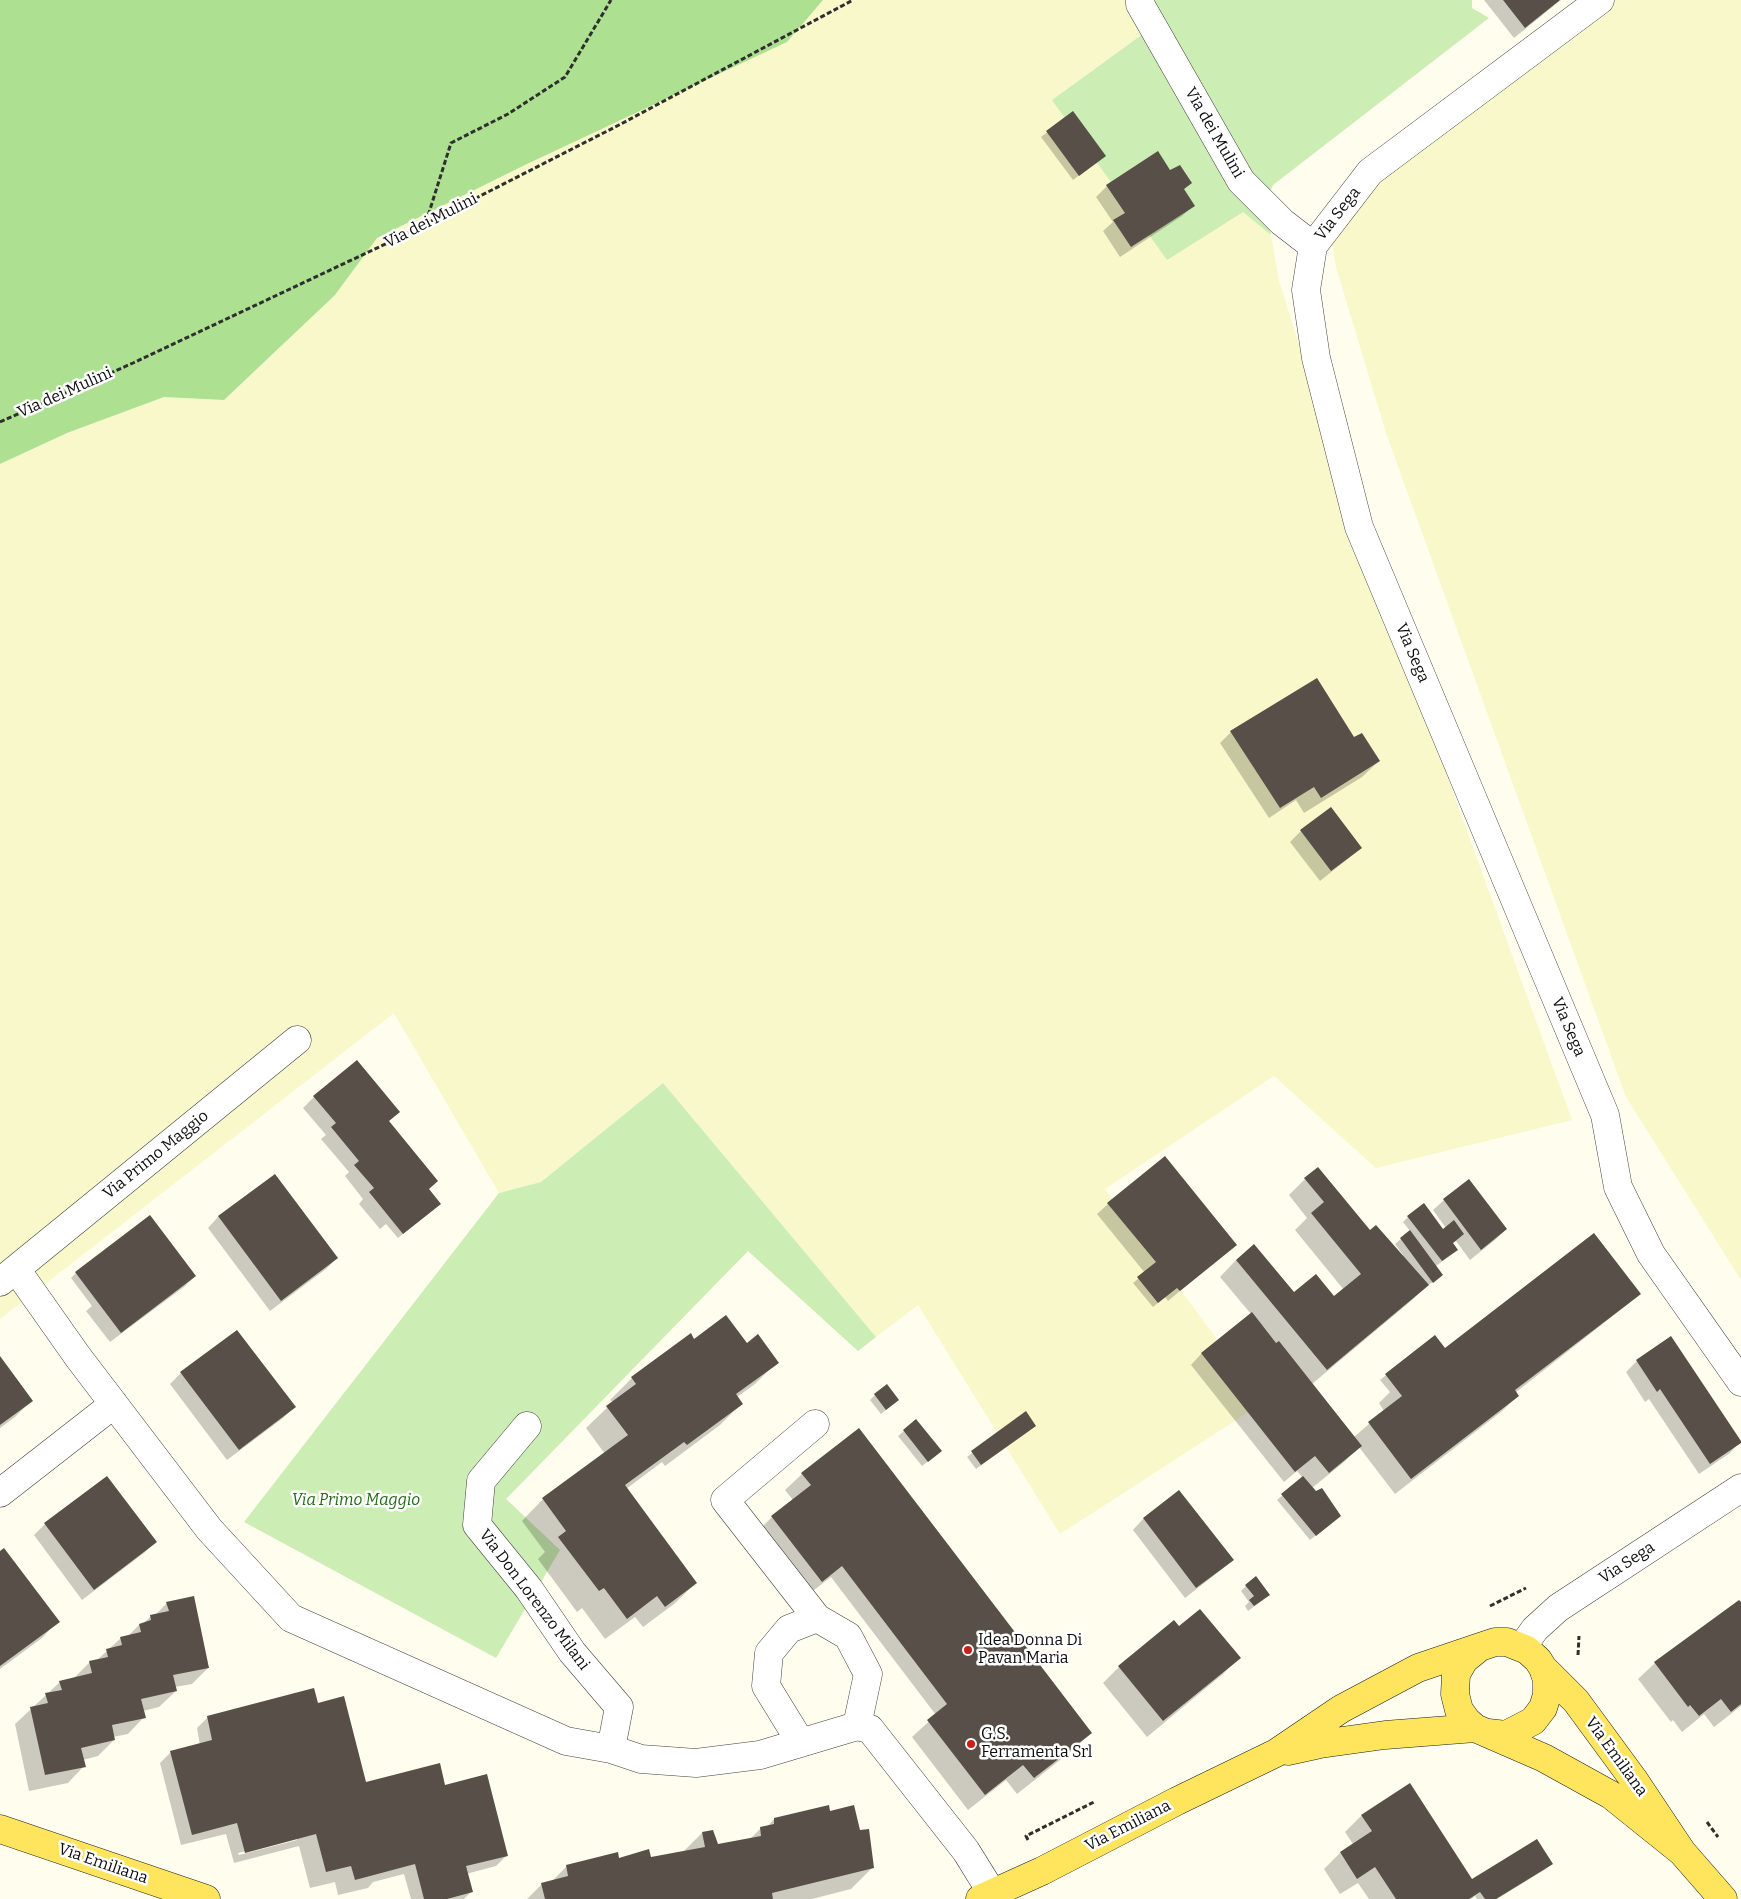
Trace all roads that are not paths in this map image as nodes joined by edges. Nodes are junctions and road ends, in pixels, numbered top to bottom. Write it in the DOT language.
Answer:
graph roads {
  1 [pos="1140,0"];
  2 [pos="1600,0"];
  3 [pos="1313,246"];
  4 [pos="297,1040"];
  5 [pos="8,1276"];
  6 [pos="1741,1382"];
  7 [pos="114,1404"];
  8 [pos="815,1424"];
  9 [pos="527,1426"];
  10 [pos="1741,1488"];
  11 [pos="0,1493"];
  12 [pos="817,1618"];
  13 [pos="1480,1647"];
  14 [pos="1522,1647"];
  15 [pos="1543,1668"];
  16 [pos="857,1726"];
  17 [pos="1482,1731"];
  18 [pos="801,1743"];
  19 [pos="611,1748"];
  20 [pos="1276,1753"];
  21 [pos="0,1829"];
  22 [pos="1682,1852"];
  23 [pos="986,1896"];
  24 [pos="206,1899"];
  25 [pos="1723,1899"];
  1 -- 3 [label="street, Via dei Mulini"];
  2 -- 3 [label="street, Via Sega"];
  3 -- 6 [label="street, Via Sega"];
  4 -- 5 [label="street, Via Primo Maggio"];
  5 -- 7 [label="street, Via Primo Maggio"];
  7 -- 11 [label="street"];
  7 -- 19 [label="street, Via Primo Maggio"];
  8 -- 12 [label="street"];
  9 -- 19 [label="street, Via Don Lorenzo Milani"];
  10 -- 14 [label="street, Via Sega"];
  12 -- 16 [label="street"];
  12 -- 18 [label="street"];
  13 -- 14 [label="main road, Via Emiliana"];
  13 -- 17 [label="main road, Via Emiliana"];
  13 -- 20 [label="main road, Via Emiliana"];
  14 -- 15 [label="main road, Via Emiliana"];
  15 -- 17 [label="main road, Via Emiliana"];
  15 -- 22 [label="main road, Via Emiliana"];
  16 -- 18 [label="street"];
  16 -- 23 [label="street"];
  17 -- 20 [label="main road, Via Emiliana"];
  17 -- 22 [label="main road, Via Emiliana"];
  18 -- 19 [label="street"];
  20 -- 23 [label="main road, Via Emiliana"];
  21 -- 24 [label="main road, Via Emiliana"];
  22 -- 25 [label="main road, Via Emiliana"];
}
